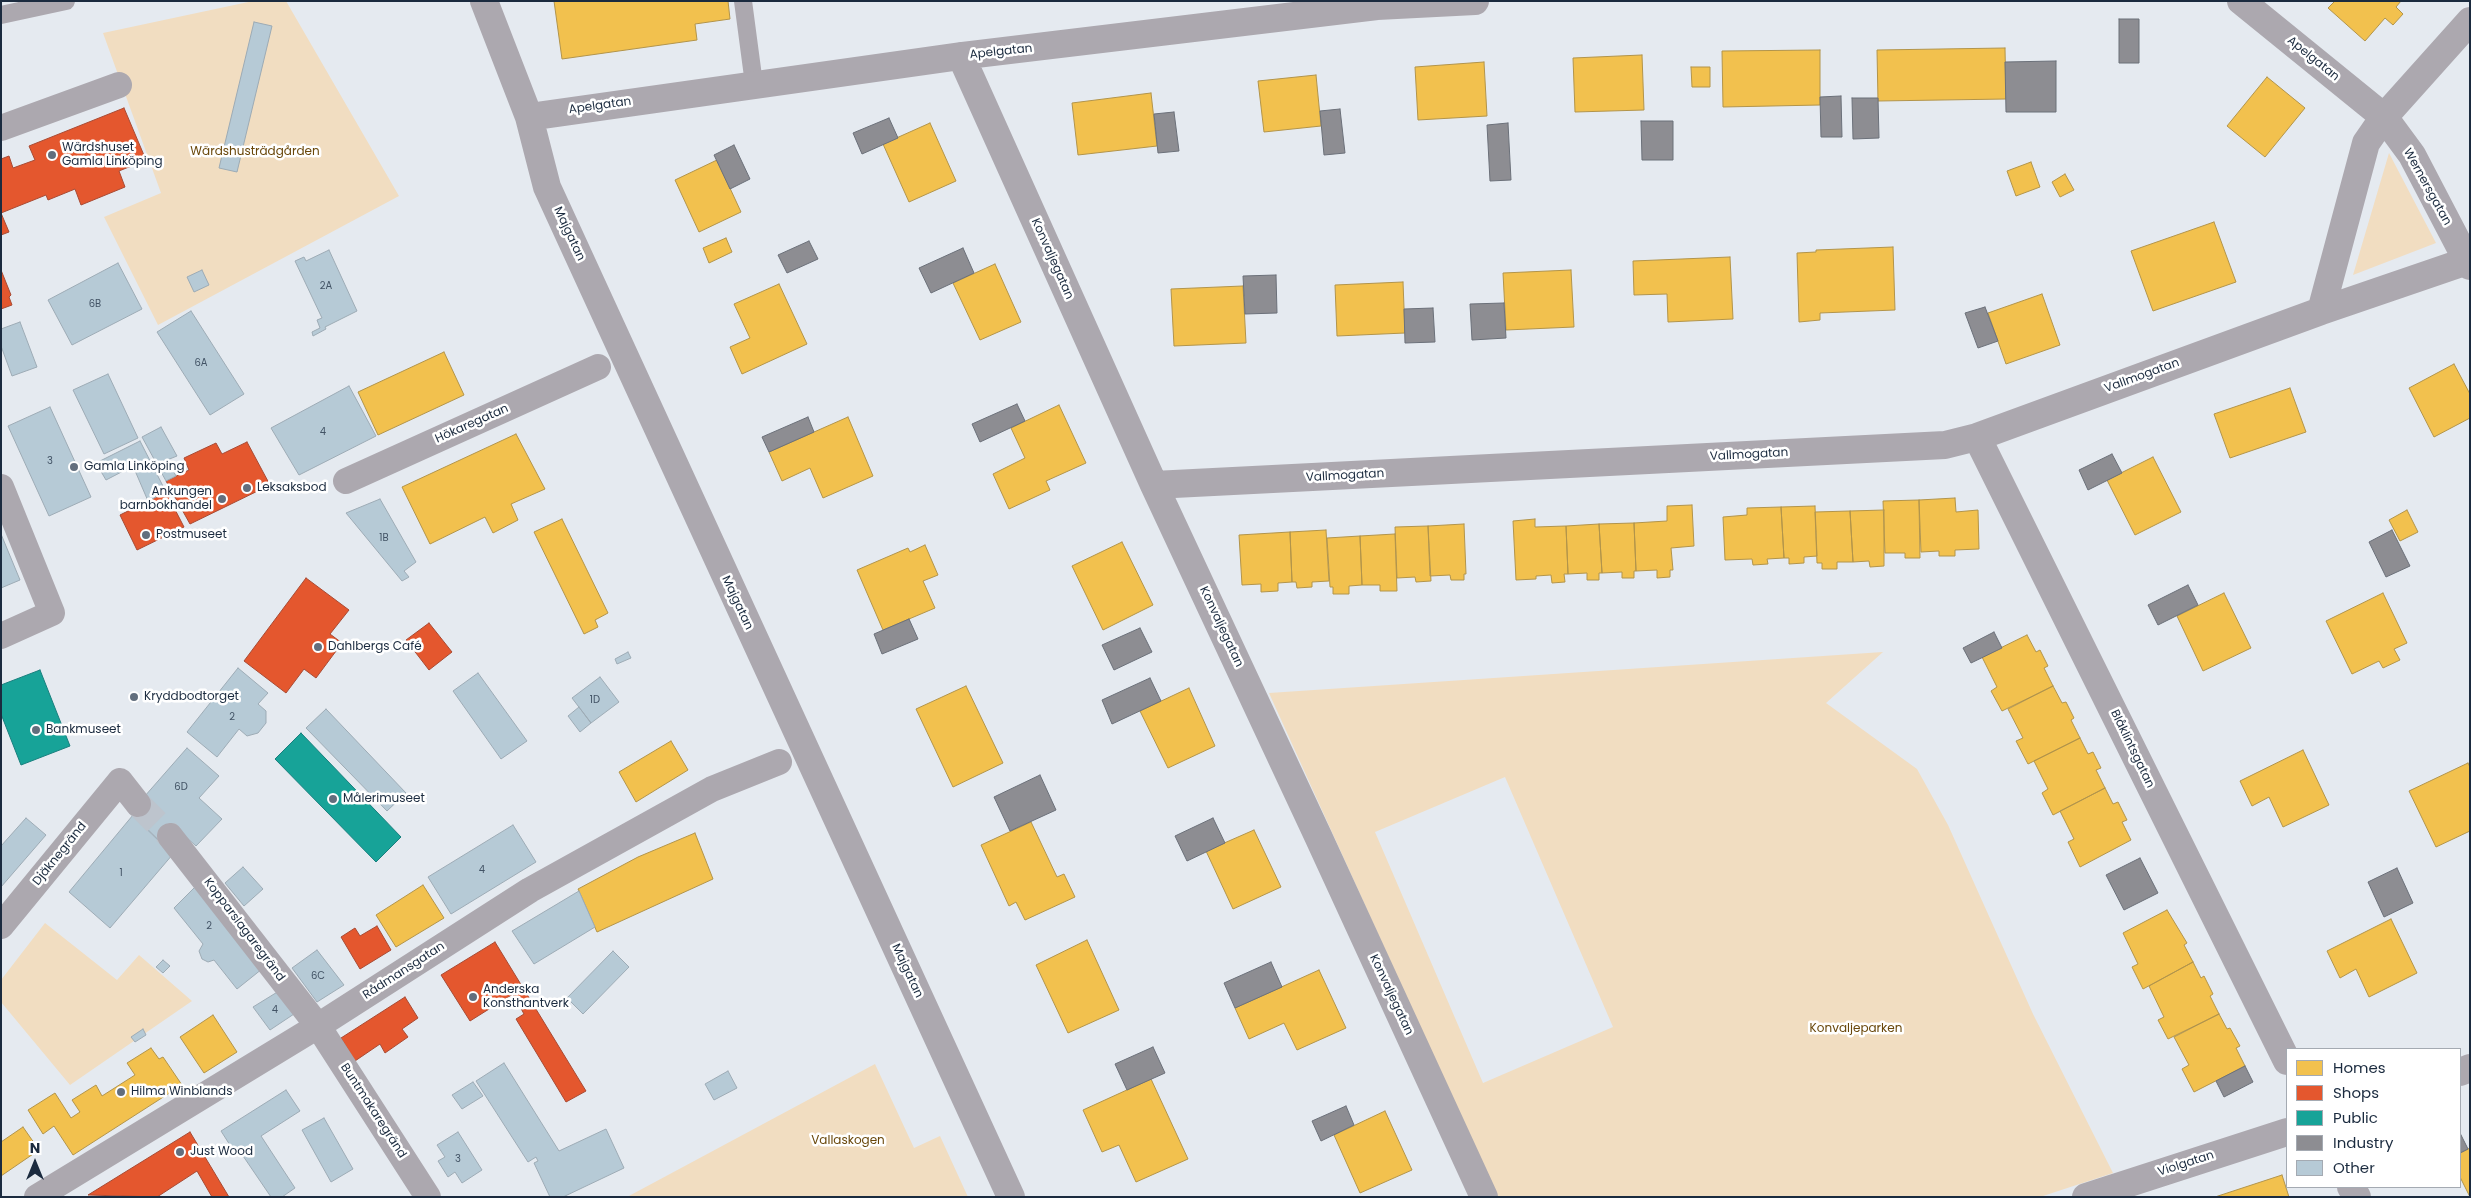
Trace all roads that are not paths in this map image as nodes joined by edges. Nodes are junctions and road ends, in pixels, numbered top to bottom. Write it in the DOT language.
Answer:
graph roads {
  1 [pos="66,1"];
  2 [pos="484,1"];
  3 [pos="743,1"];
  4 [pos="1475,1"];
  5 [pos="2241,1"];
  6 [pos="1,15"];
  7 [pos="2470,21"];
  8 [pos="961,56"];
  9 [pos="754,84"];
  10 [pos="119,85"];
  11 [pos="529,116"];
  12 [pos="2384,117"];
  13 [pos="2,126"];
  14 [pos="2469,264"];
  15 [pos="2321,311"];
  16 [pos="598,367"];
  17 [pos="1977,437"];
  18 [pos="346,480"];
  19 [pos="1154,485"];
  20 [pos="1,488"];
  21 [pos="1,636"];
  22 [pos="779,762"];
  23 [pos="138,804"];
  24 [pos="170,836"];
  25 [pos="1,926"];
  26 [pos="318,1026"];
  27 [pos="2286,1059"];
  28 [pos="2286,1132"];
  29 [pos="37,1197"];
  30 [pos="428,1197"];
  31 [pos="1011,1197"];
  32 [pos="1484,1197"];
  33 [pos="2086,1197"];
  1 -- 6 [label="lane"];
  2 -- 11 [label="street, Majgatan"];
  3 -- 9 [label="lane"];
  4 -- 8 [label="street, Apelgatan"];
  5 -- 12 [label="street, Apelgatan"];
  7 -- 12 [label="street"];
  8 -- 9 [label="street, Apelgatan"];
  8 -- 19 [label="street, Konvaljegatan"];
  9 -- 11 [label="street, Apelgatan"];
  10 -- 13 [label="street"];
  11 -- 31 [label="street, Majgatan"];
  12 -- 14 [label="street, Wernersgatan"];
  12 -- 15 [label="street"];
  14 -- 15 [label="street, Vallmogatan"];
  15 -- 17 [label="street, Vallmogatan"];
  16 -- 18 [label="street, Hökaregatan"];
  17 -- 19 [label="street, Vallmogatan"];
  17 -- 27 [label="street, Blåklintsgatan"];
  19 -- 32 [label="street, Konvaljegatan"];
  20 -- 21 [label="street"];
  22 -- 26 [label="street, Rådmansgatan"];
  23 -- 25 [label="street, Djäknegränd"];
  24 -- 26 [label="street, Kopparslagaregränd"];
  26 -- 29 [label="street, Rådmansgatan"];
  26 -- 30 [label="street, Buntmakaregränd"];
  28 -- 33 [label="street, Violgatan"];
}
